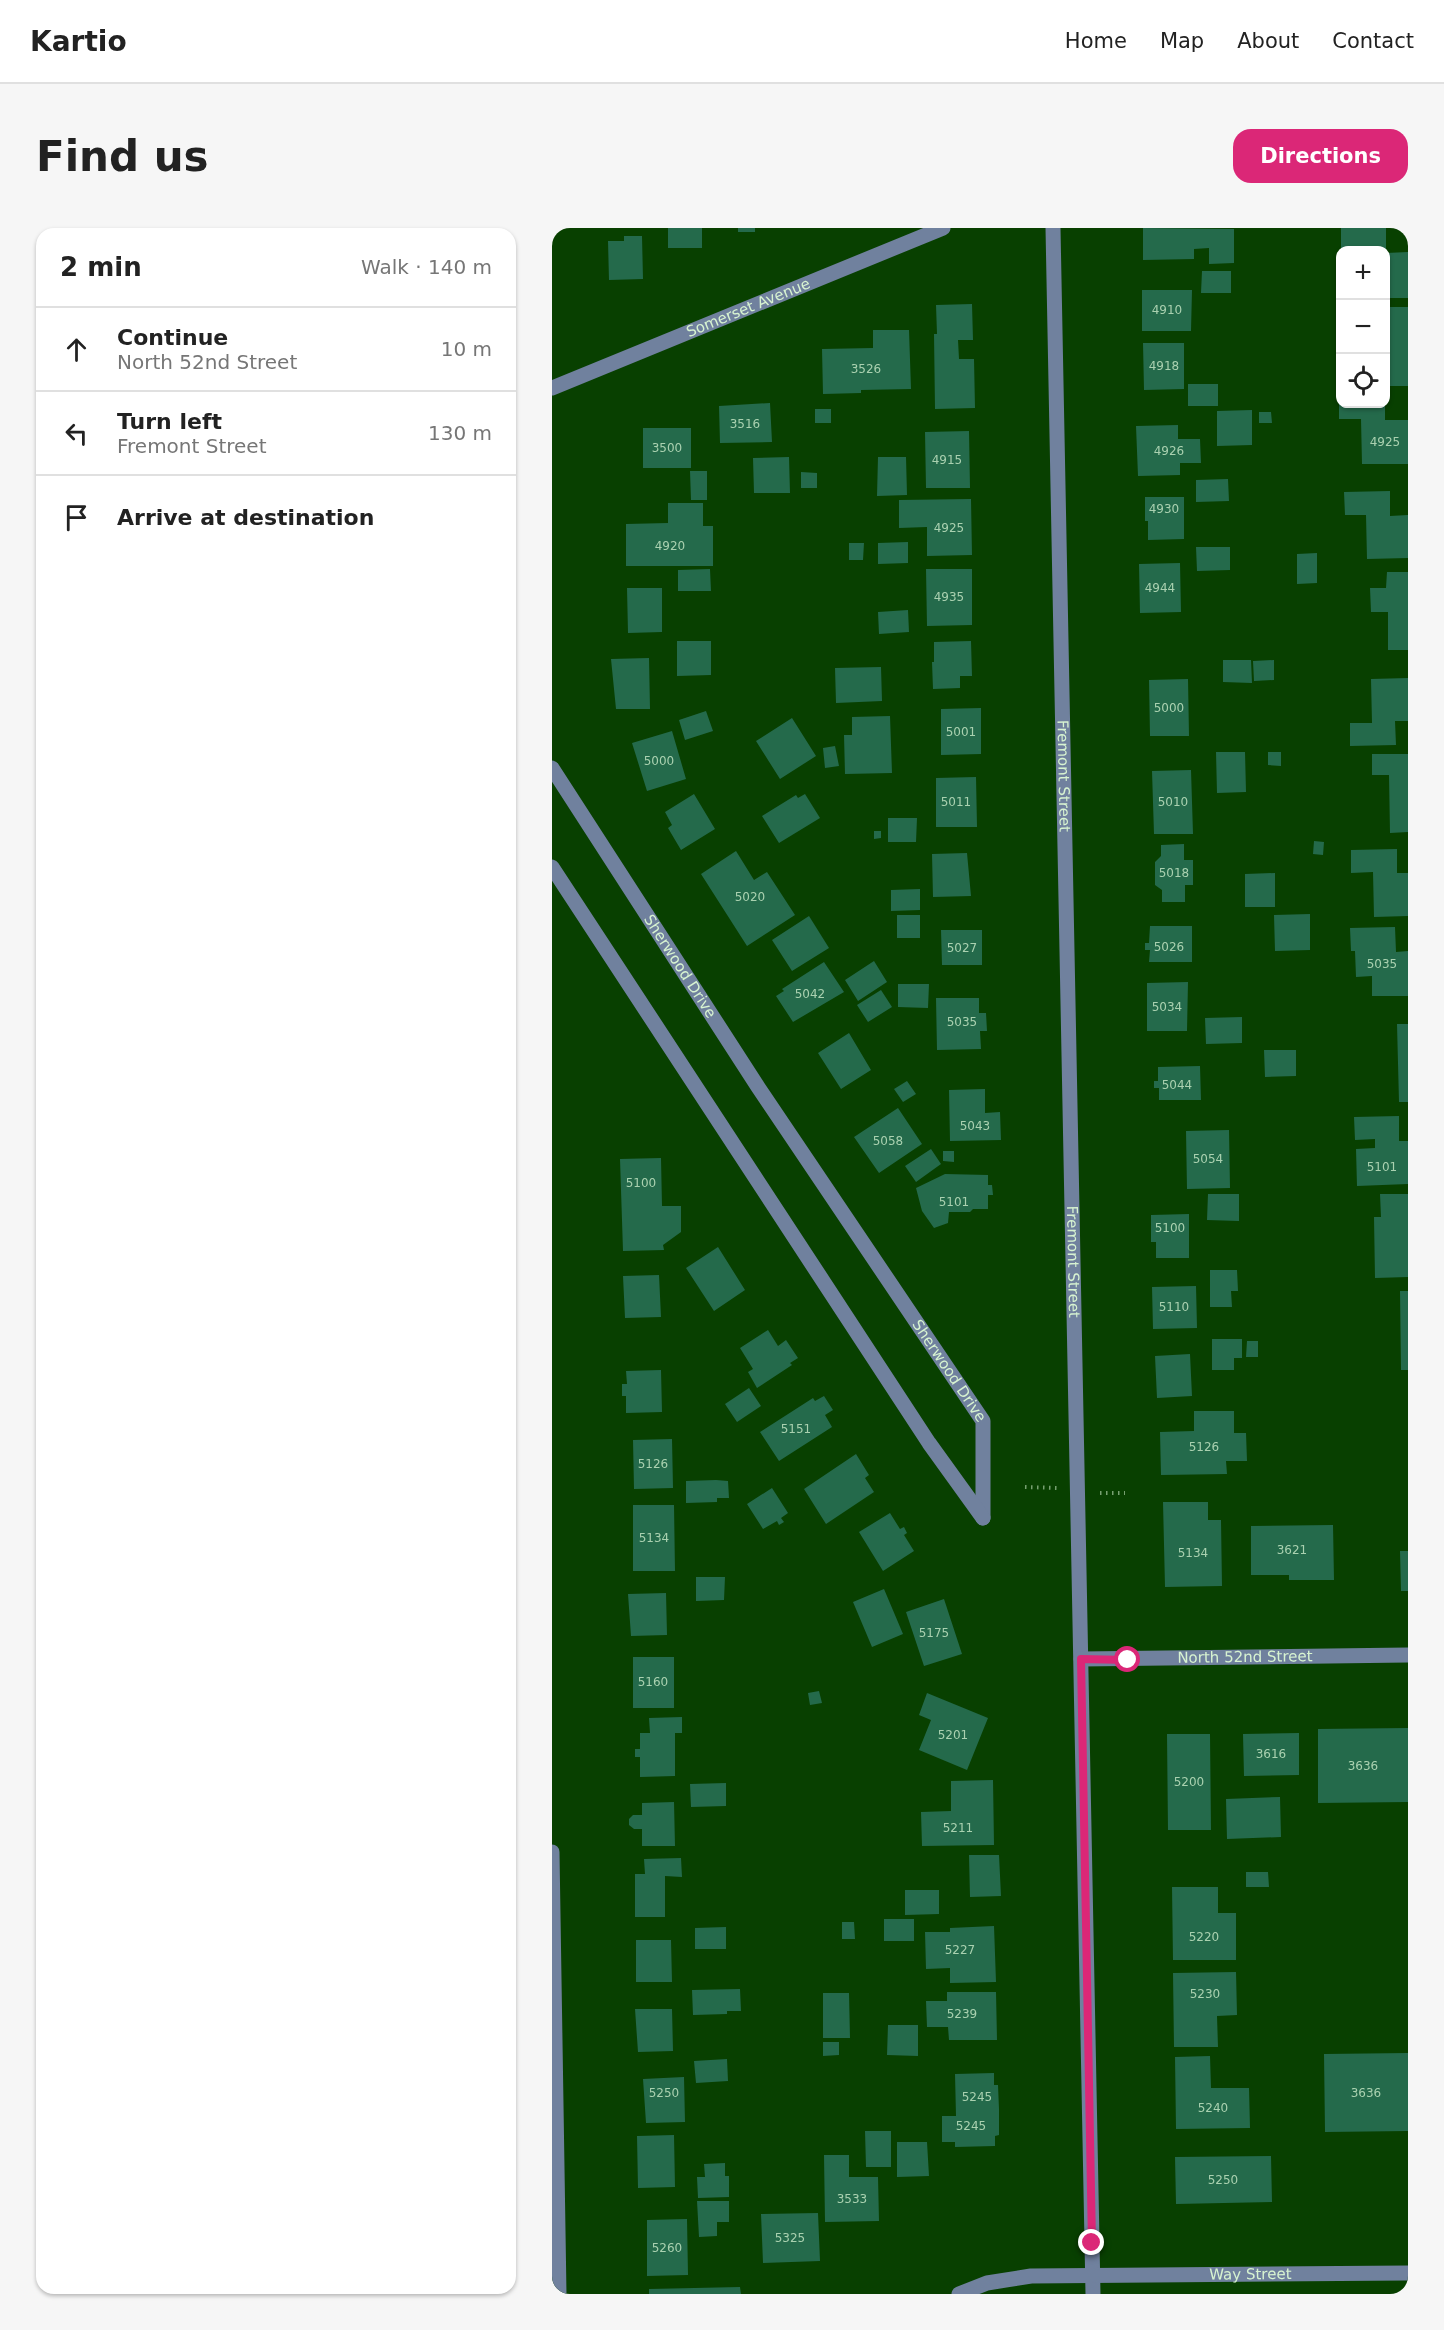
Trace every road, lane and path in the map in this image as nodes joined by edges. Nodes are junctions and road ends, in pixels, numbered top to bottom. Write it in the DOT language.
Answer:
graph roads {
  1 [pos="943,228"];
  2 [pos="1053,228"];
  3 [pos="552,388"];
  4 [pos="552,768"];
  5 [pos="552,867"];
  6 [pos="1408,1655"];
  7 [pos="1081,1659"];
  8 [pos="552,1852"];
  9 [pos="554,2170"];
  10 [pos="1408,2273"];
  11 [pos="1093,2277"];
  12 [pos="559,2294"];
  13 [pos="959,2294"];
  14 [pos="1093,2294"];
  1 -- 3 [label="street, Somerset Avenue"];
  2 -- 7 [label="street, Fremont Street"];
  4 -- 5 [label="street, Sherwood Drive"];
  6 -- 7 [label="street, North 52nd Street"];
  7 -- 11 [label="street, Fremont Street"];
  8 -- 9 [label="street"];
  9 -- 12 [label="street"];
  10 -- 11 [label="street, Way Street"];
  11 -- 13 [label="street, Way Street"];
  11 -- 14 [label="street, Fremont Street"];
}
